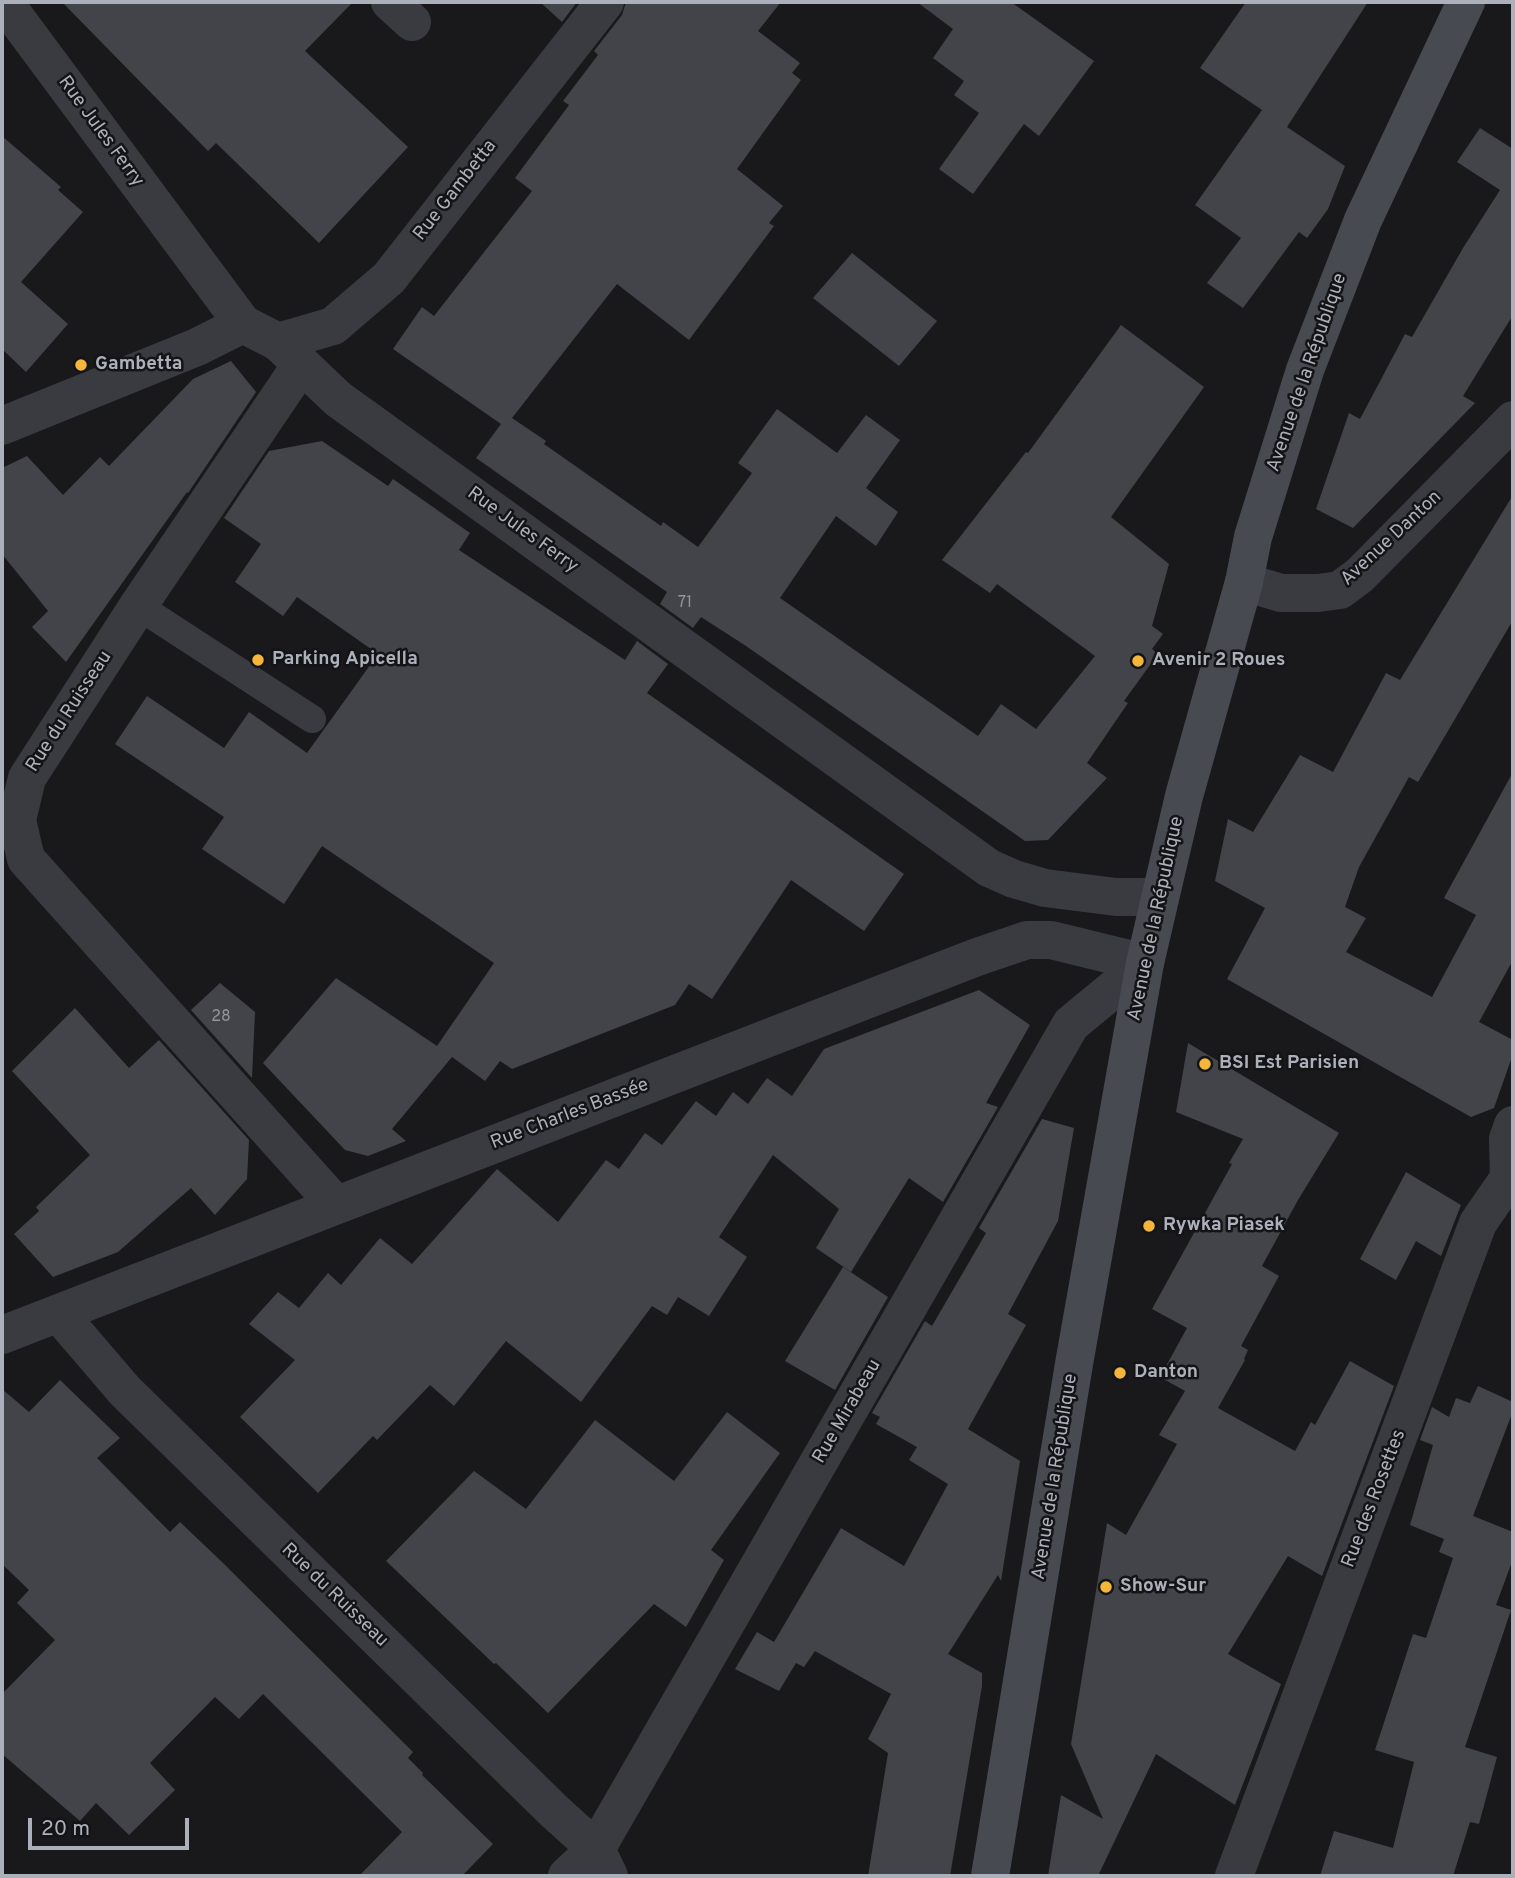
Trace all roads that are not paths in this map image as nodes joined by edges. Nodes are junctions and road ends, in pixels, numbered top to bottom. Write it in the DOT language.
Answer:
graph roads {
  1 [pos="4,2"];
  2 [pos="605,2"];
  3 [pos="1466,2"];
  4 [pos="243,324"];
  5 [pos="290,353"];
  6 [pos="1513,420"];
  7 [pos="2,426"];
  8 [pos="1244,582"];
  9 [pos="138,606"];
  10 [pos="312,719"];
  11 [pos="1102,896"];
  12 [pos="1159,897"];
  13 [pos="1089,949"];
  14 [pos="1145,962"];
  15 [pos="1513,1125"];
  16 [pos="1511,1179"];
  17 [pos="336,1205"];
  18 [pos="59,1314"];
  19 [pos="2,1335"];
  20 [pos="603,1862"];
  21 [pos="568,1876"];
  22 [pos="990,1876"];
  23 [pos="1234,1876"];
  1 -- 4 [label="street, Rue Jules Ferry"];
  2 -- 5 [label="street, Rue Gambetta"];
  3 -- 8 [label="main road, Avenue de la République"];
  4 -- 5 [label="street, Rue Jules Ferry"];
  4 -- 7 [label="street"];
  5 -- 9 [label="street, Rue du Ruisseau"];
  5 -- 11 [label="street, Rue Jules Ferry"];
  6 -- 8 [label="street, Avenue Danton"];
  8 -- 12 [label="main road, Avenue de la République"];
  9 -- 10 [label="lane"];
  9 -- 17 [label="street, Rue du Ruisseau"];
  11 -- 12 [label="street, Rue Jules Ferry"];
  11 -- 13 [label="street"];
  12 -- 14 [label="main road, Avenue de la République"];
  13 -- 14 [label="street, Rue Charles Bassée"];
  13 -- 17 [label="street, Rue Charles Bassée"];
  14 -- 20 [label="street, Rue Mirabeau"];
  14 -- 22 [label="main road, Avenue de la République"];
  15 -- 16 [label="street, Rue des Rosettes"];
  16 -- 23 [label="street, Rue des Rosettes"];
  17 -- 18 [label="street, Rue Charles Bassée"];
  18 -- 19 [label="street, Rue Charles Bassée"];
  18 -- 20 [label="street, Rue du Ruisseau"];
  20 -- 21 [label="street, Rue Mirabeau"];
}
